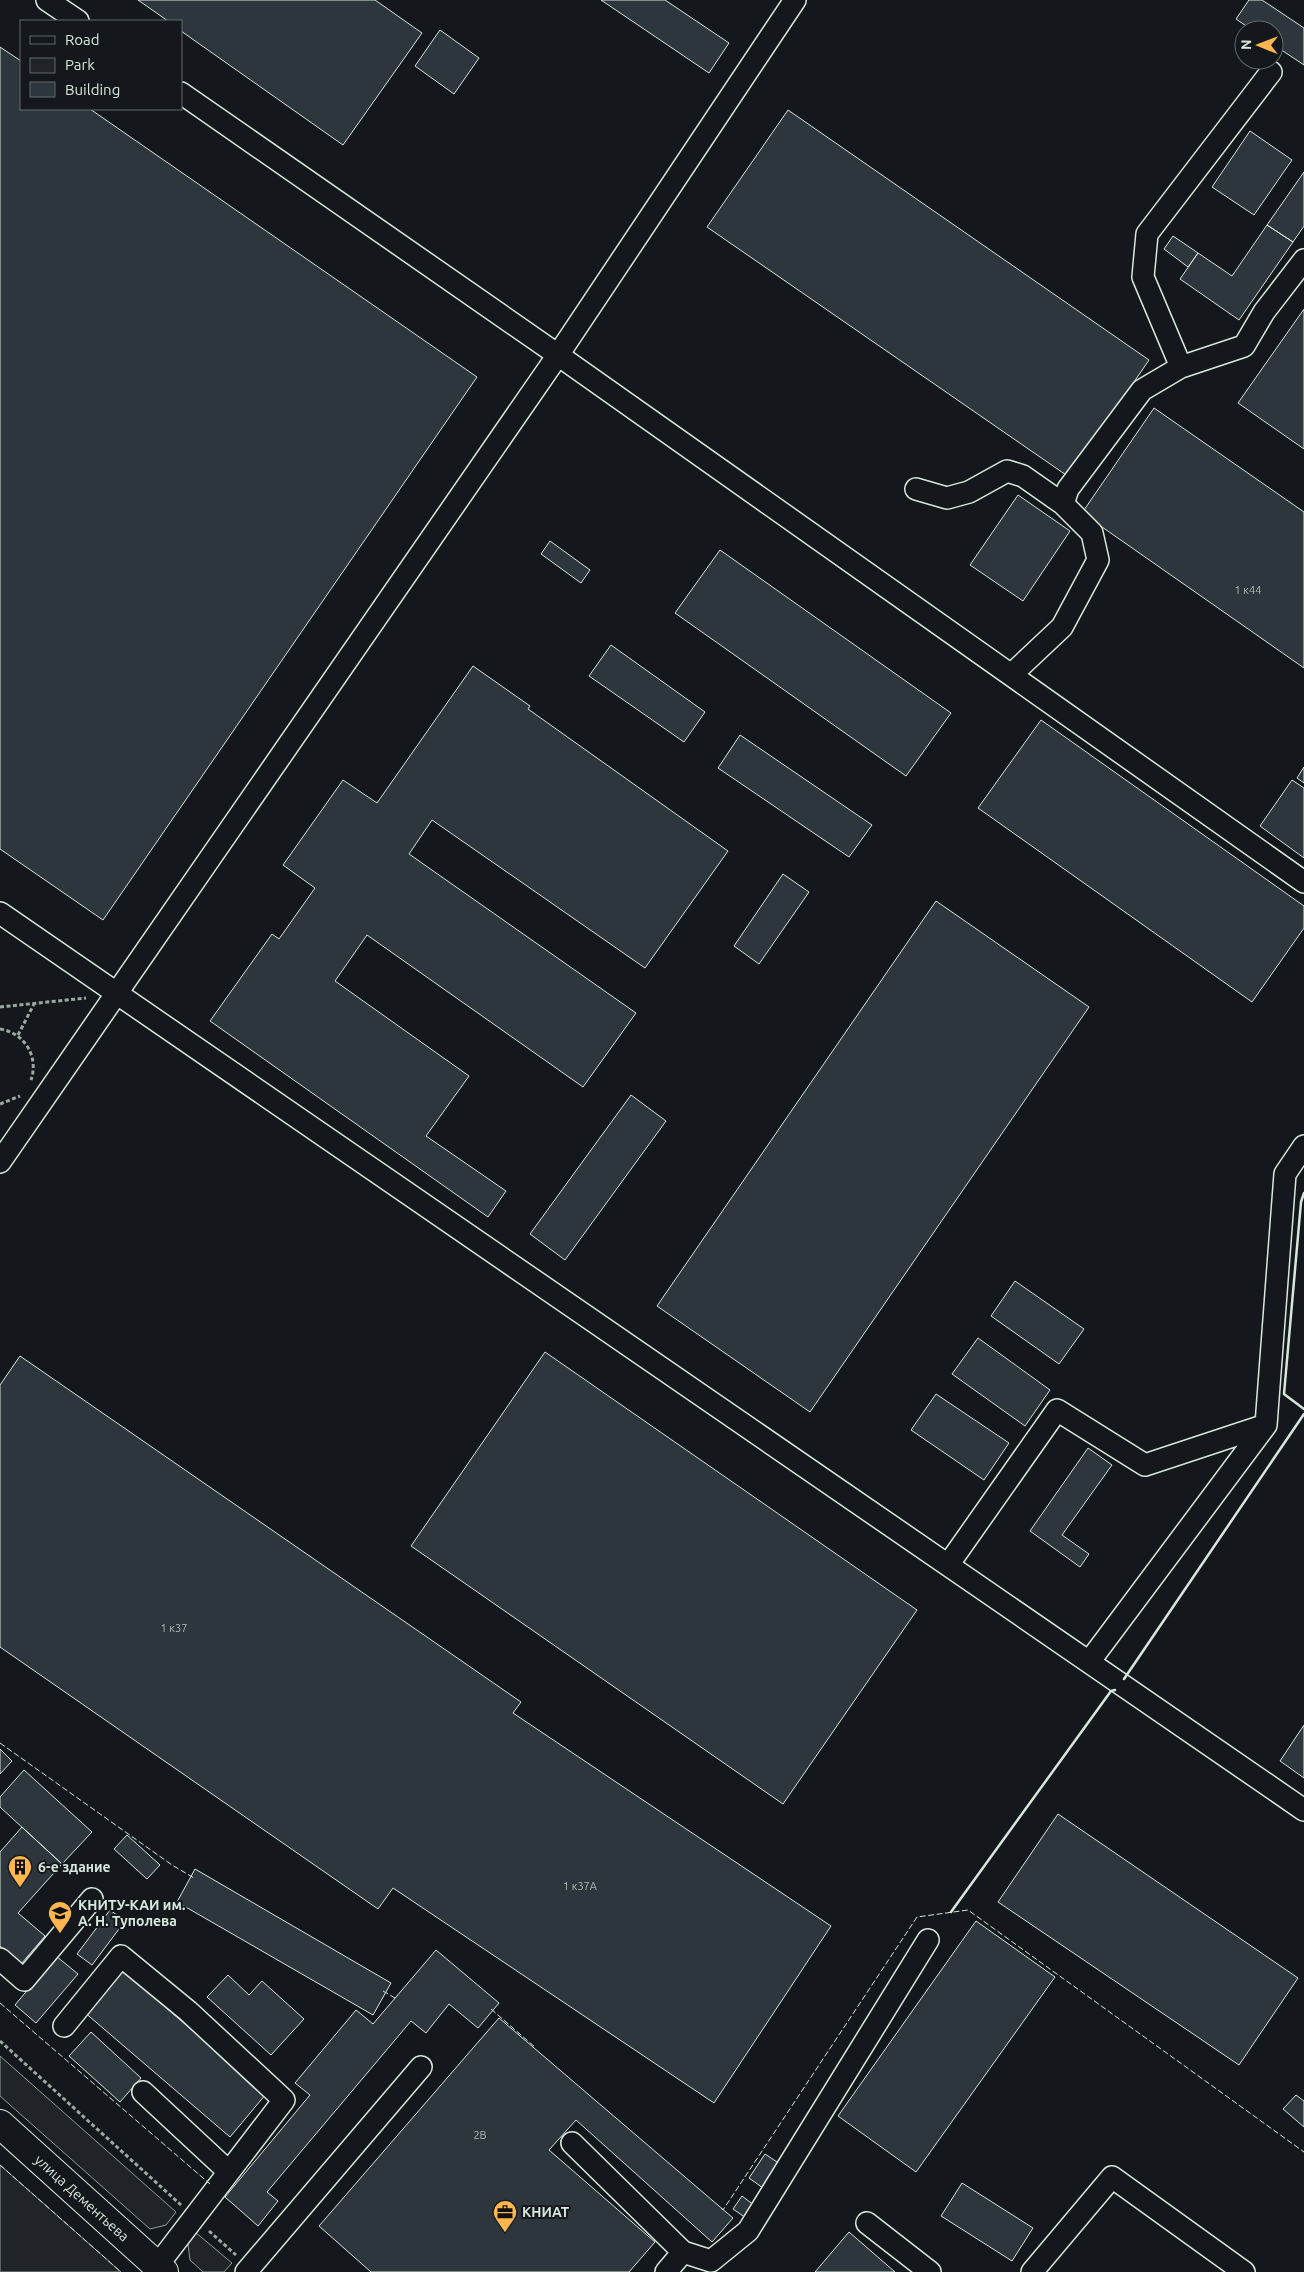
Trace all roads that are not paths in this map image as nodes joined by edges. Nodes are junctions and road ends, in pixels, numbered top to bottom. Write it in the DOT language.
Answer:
graph roads {
  1 [pos="47,0"];
  2 [pos="795,0"];
  3 [pos="77,20"];
  4 [pos="1271,72"];
  5 [pos="182,94"];
  6 [pos="1304,260"];
  7 [pos="558,355"];
  8 [pos="1181,367"];
  9 [pos="916,489"];
  10 [pos="1063,504"];
  11 [pos="1011,675"];
  12 [pos="1304,882"];
  13 [pos="0,913"];
  14 [pos="117,994"];
  15 [pos="1304,1146"];
  16 [pos="0,1162"];
  17 [pos="1266,1425"];
  18 [pos="948,1565"];
  19 [pos="1089,1662"];
  20 [pos="1304,1810"];
  21 [pos="92,1899"];
  22 [pos="928,1940"];
  23 [pos="0,1959"];
  24 [pos="64,2026"];
  25 [pos="421,2067"];
  26 [pos="143,2092"];
  27 [pos="0,2124"];
  28 [pos="572,2143"];
  29 [pos="229,2172"];
  30 [pos="867,2223"];
  31 [pos="683,2252"];
  32 [pos="160,2269"];
  33 [pos="248,2270"];
  34 [pos="666,2272"];
  35 [pos="930,2272"];
  36 [pos="1032,2272"];
  37 [pos="1244,2272"];
  1 -- 3 [label="lane"];
  2 -- 7 [label="lane"];
  4 -- 8 [label="lane"];
  5 -- 7 [label="lane"];
  6 -- 8 [label="lane"];
  7 -- 11 [label="lane"];
  7 -- 14 [label="lane"];
  8 -- 10 [label="lane"];
  9 -- 10 [label="lane"];
  10 -- 11 [label="lane"];
  11 -- 12 [label="lane"];
  13 -- 14 [label="lane"];
  14 -- 16 [label="lane"];
  14 -- 18 [label="lane"];
  15 -- 17 [label="lane"];
  17 -- 18 [label="lane"];
  17 -- 19 [label="lane"];
  18 -- 19 [label="lane"];
  19 -- 20 [label="lane"];
  21 -- 23 [label="lane"];
  22 -- 31 [label="lane"];
  24 -- 29 [label="lane"];
  25 -- 33 [label="lane"];
  26 -- 29 [label="lane"];
  27 -- 32 [label="main road, улица Дементьева"];
  28 -- 31 [label="lane"];
  29 -- 32 [label="lane"];
  30 -- 35 [label="lane"];
  31 -- 34 [label="lane"];
  36 -- 37 [label="lane"];
}
